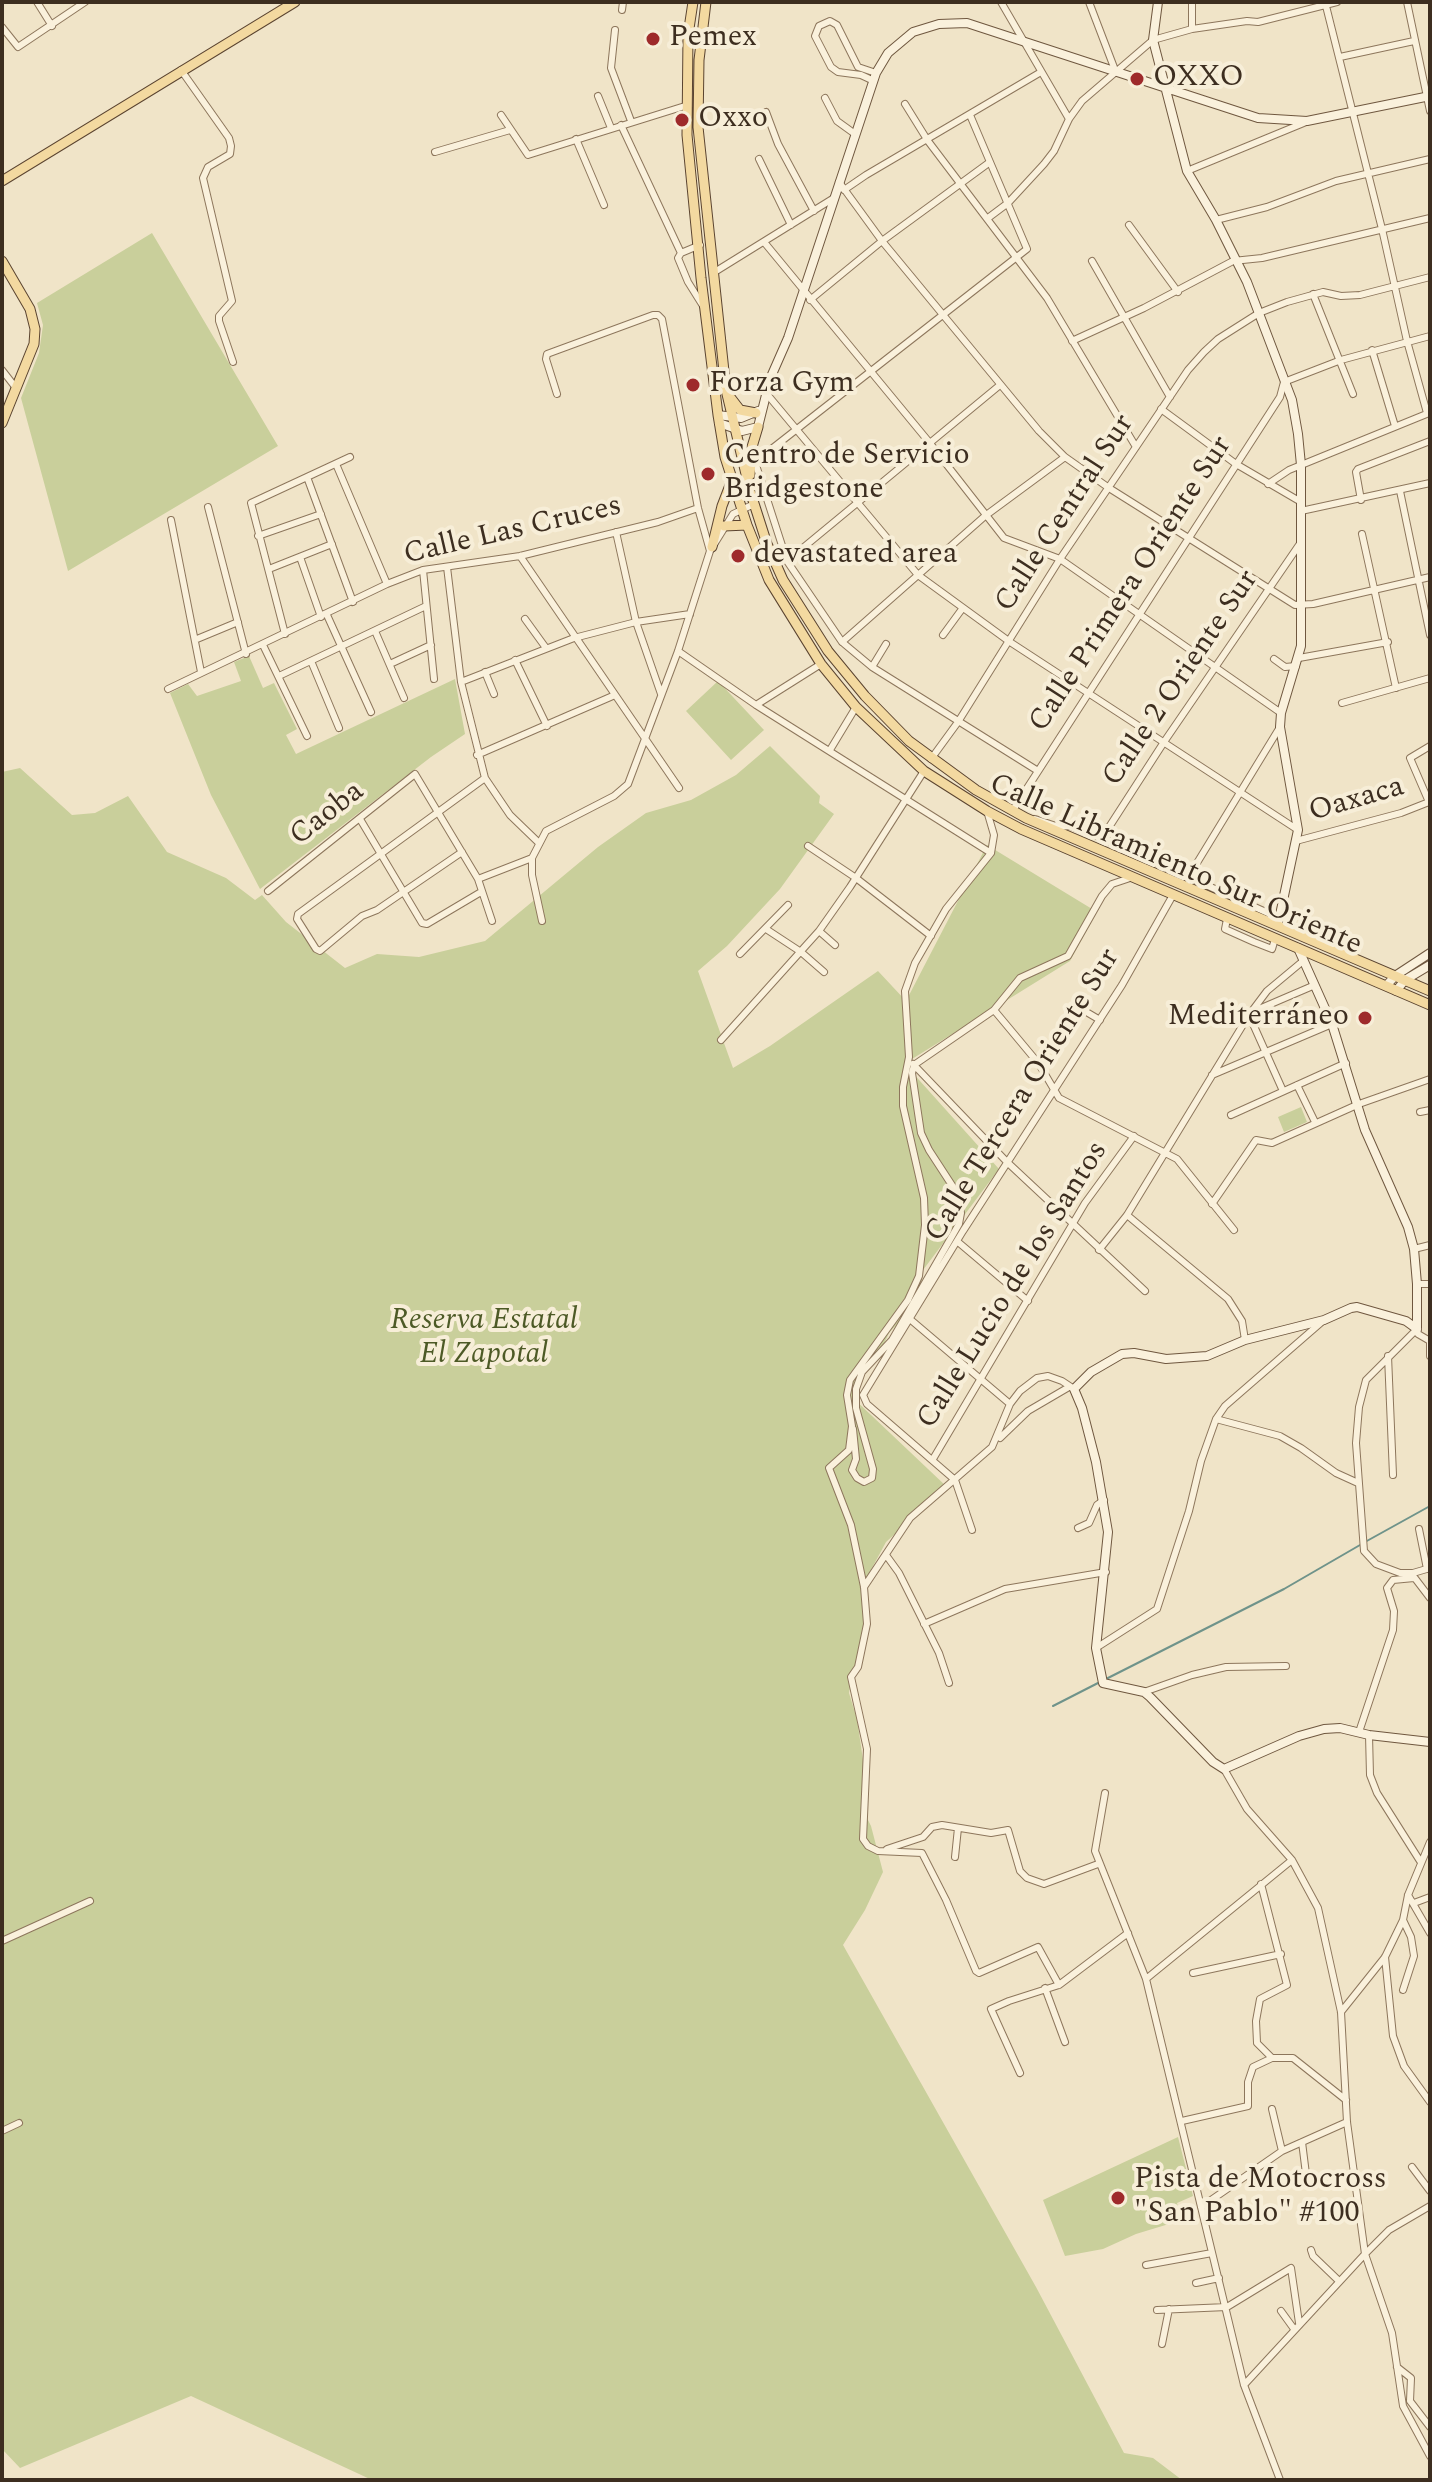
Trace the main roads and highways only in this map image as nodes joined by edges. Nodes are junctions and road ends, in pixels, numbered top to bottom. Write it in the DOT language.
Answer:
graph roads {
  1 [pos="295,2"];
  2 [pos="693,2"];
  3 [pos="706,2"];
  4 [pos="2,181"];
  5 [pos="2,261"];
  6 [pos="726,390"];
  7 [pos="759,410"];
  8 [pos="2,423"];
  9 [pos="758,427"];
  10 [pos="732,480"];
  11 [pos="750,491"];
  12 [pos="747,525"];
  13 [pos="724,526"];
  14 [pos="711,549"];
  15 [pos="1430,991"];
  16 [pos="1430,1005"];
  1 -- 4 [label="main road"];
  2 -- 10 [label="main road, Calle Libramiento Sur Oriente"];
  3 -- 6 [label="main road, Calle Libramiento Sur Oriente"];
  5 -- 8 [label="main road"];
  6 -- 7 [label="main road"];
  6 -- 11 [label="main road, Calle Libramiento Sur Oriente"];
  9 -- 11 [label="main road"];
  10 -- 12 [label="main road, Calle Libramiento Sur Oriente"];
  10 -- 14 [label="main road"];
  11 -- 15 [label="main road, Calle Libramiento Sur Oriente"];
  12 -- 13 [label="main road"];
  12 -- 16 [label="main road, Calle Libramiento Sur Oriente"];
}
